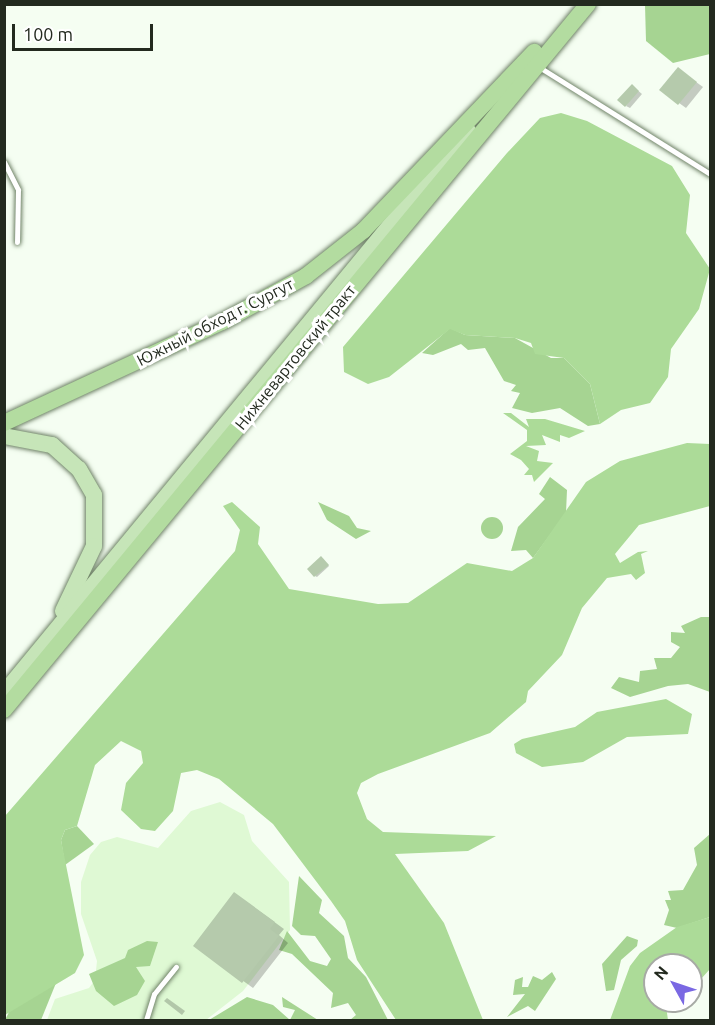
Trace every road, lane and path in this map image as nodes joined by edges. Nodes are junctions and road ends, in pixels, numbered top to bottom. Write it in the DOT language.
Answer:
graph roads {
  1 [pos="573,4"];
  2 [pos="588,4"];
  3 [pos="532,62"];
  4 [pos="4,162"];
  5 [pos="711,174"];
  6 [pos="17,242"];
  7 [pos="4,423"];
  8 [pos="4,436"];
  9 [pos="27,666"];
  10 [pos="4,693"];
  11 [pos="4,710"];
  12 [pos="176,967"];
  13 [pos="146,1020"];
  1 -- 3 [label="highway, Нижневартовский тракт"];
  2 -- 3 [label="highway, Нижневартовский тракт"];
  3 -- 5 [label="lane"];
  3 -- 7 [label="highway, Южный обход г. Сургут"];
  3 -- 9 [label="main road, Нижневартовский тракт"];
  3 -- 11 [label="highway, Нижневартовский тракт"];
  4 -- 6 [label="lane"];
  8 -- 9 [label="main road"];
  9 -- 10 [label="main road, Нижневартовский тракт"];
  12 -- 13 [label="lane"];
}
